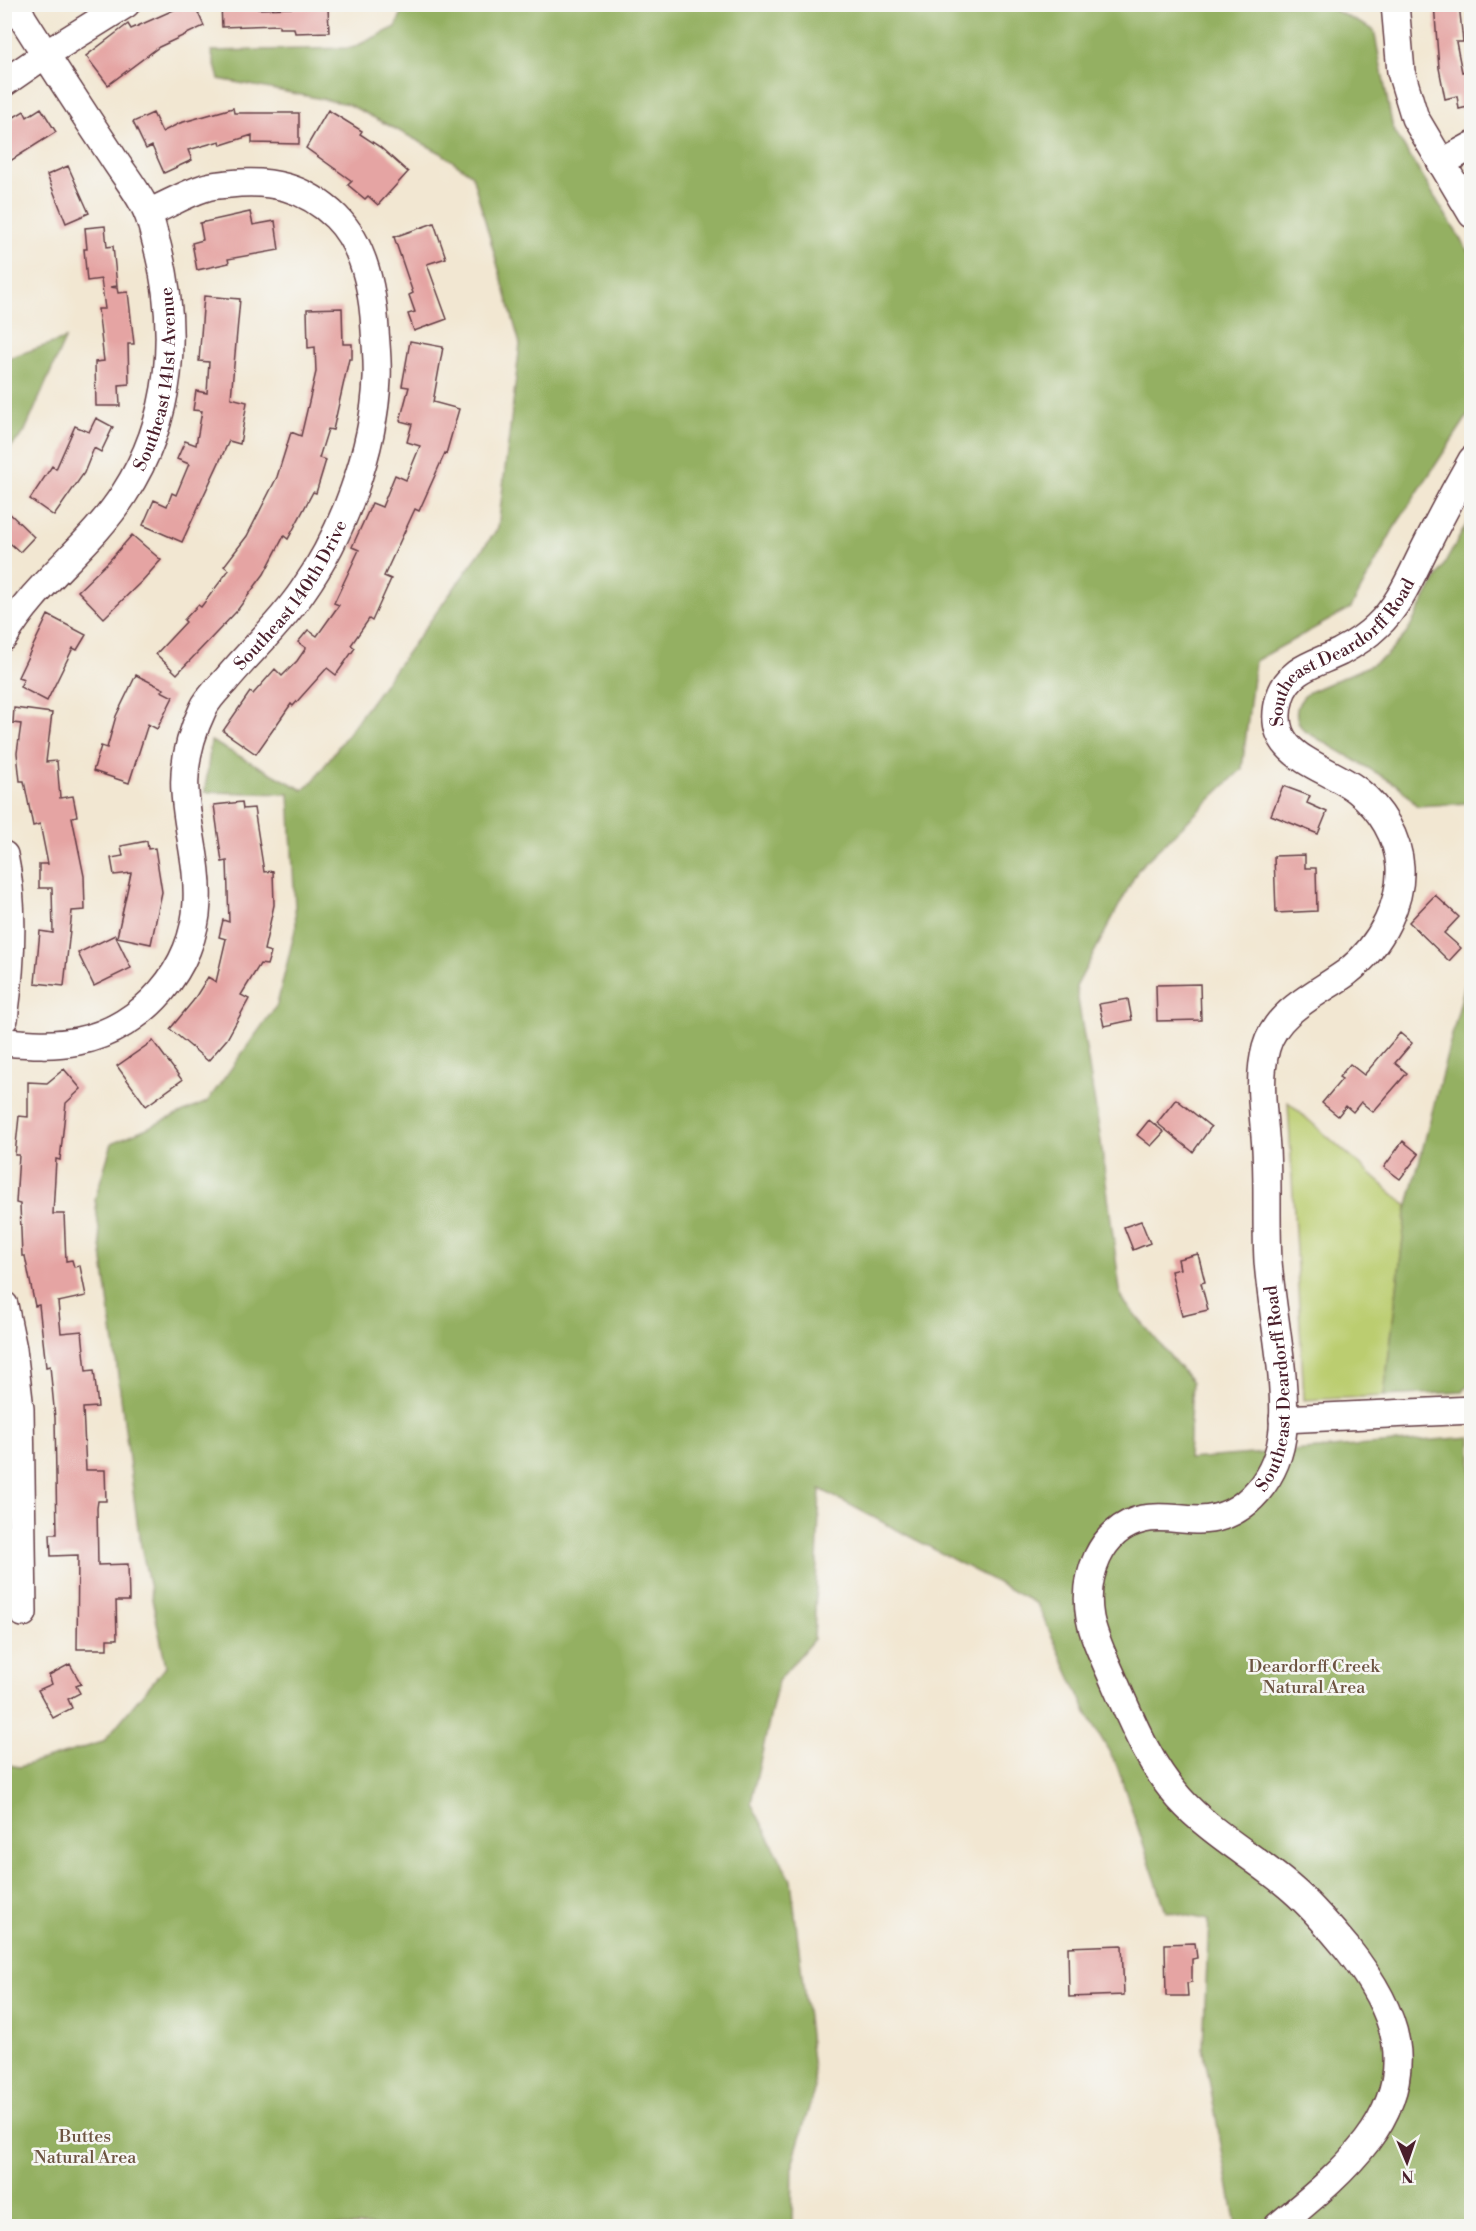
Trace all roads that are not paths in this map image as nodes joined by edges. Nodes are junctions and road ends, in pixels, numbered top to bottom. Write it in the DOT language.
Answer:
graph roads {
  1 [pos="16,4"];
  2 [pos="126,4"];
  3 [pos="1395,4"];
  4 [pos="46,54"];
  5 [pos="4,83"];
  6 [pos="1472,146"];
  7 [pos="1441,163"];
  8 [pos="148,213"];
  9 [pos="1472,214"];
  10 [pos="1472,460"];
  11 [pos="4,637"];
  12 [pos="4,855"];
  13 [pos="4,1019"];
  14 [pos="4,1041"];
  15 [pos="4,1305"];
  16 [pos="1472,1410"];
  17 [pos="1283,1419"];
  18 [pos="23,1613"];
  19 [pos="1278,2226"];
  1 -- 4 [label="street, Southeast 141st Avenue"];
  2 -- 4 [label="street"];
  3 -- 7 [label="street"];
  4 -- 5 [label="street"];
  4 -- 8 [label="street, Southeast 141st Avenue"];
  6 -- 7 [label="street"];
  7 -- 9 [label="street"];
  8 -- 11 [label="street, Southeast 141st Avenue"];
  8 -- 14 [label="street, Southeast 140th Drive"];
  10 -- 17 [label="street, Southeast Deardorff Road"];
  12 -- 13 [label="street"];
  15 -- 18 [label="street"];
  16 -- 17 [label="street"];
  17 -- 19 [label="street, Southeast Deardorff Road"];
}
